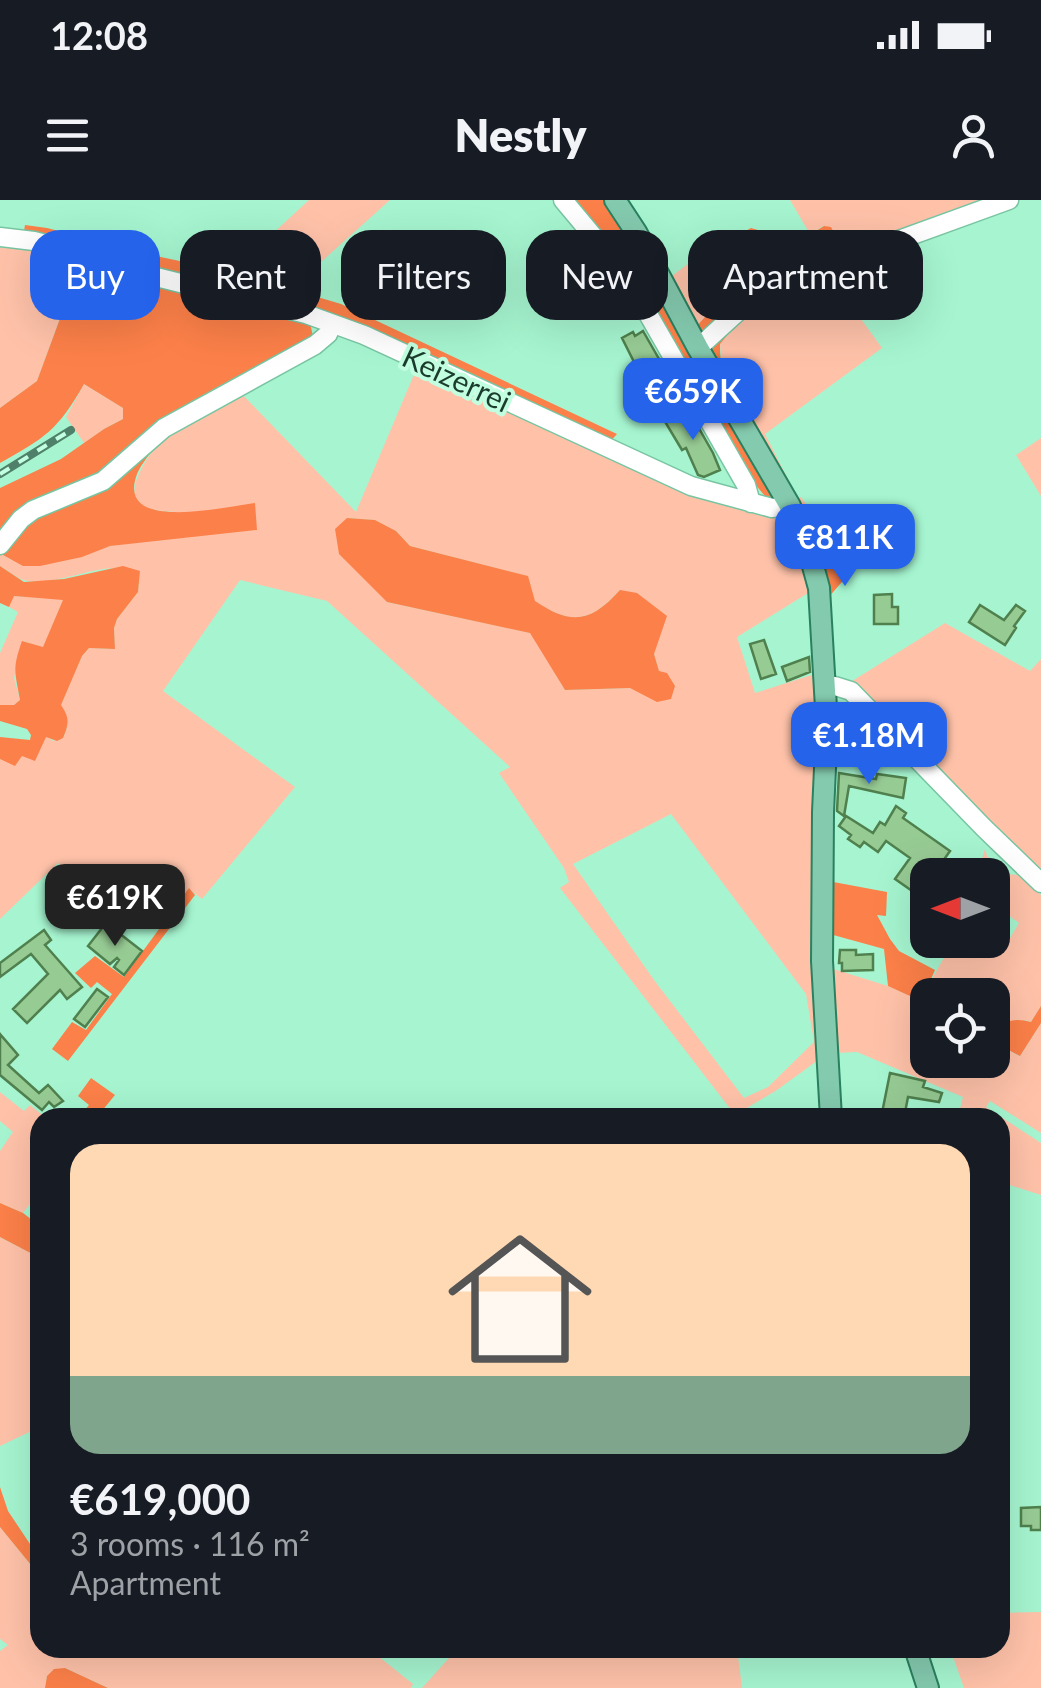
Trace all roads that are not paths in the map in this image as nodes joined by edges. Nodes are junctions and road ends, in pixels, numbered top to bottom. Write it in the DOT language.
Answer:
graph roads {
  1 [pos="563,200"];
  2 [pos="615,200"];
  3 [pos="1009,200"];
  4 [pos="0,237"];
  5 [pos="332,324"];
  6 [pos="698,348"];
  7 [pos="752,503"];
  8 [pos="790,506"];
  9 [pos="0,545"];
  10 [pos="826,686"];
  11 [pos="1041,883"];
  12 [pos="830,1108"];
  13 [pos="919,1658"];
  14 [pos="928,1688"];
  1 -- 7 [label="street"];
  2 -- 6 [label="main road"];
  3 -- 6 [label="street"];
  4 -- 5 [label="street, Keizerrei"];
  5 -- 7 [label="street, Keizerrei"];
  5 -- 9 [label="street"];
  6 -- 8 [label="main road"];
  7 -- 8 [label="street, Keizerrei"];
  8 -- 10 [label="main road"];
  10 -- 11 [label="street"];
  10 -- 12 [label="main road"];
  13 -- 14 [label="main road"];
}
